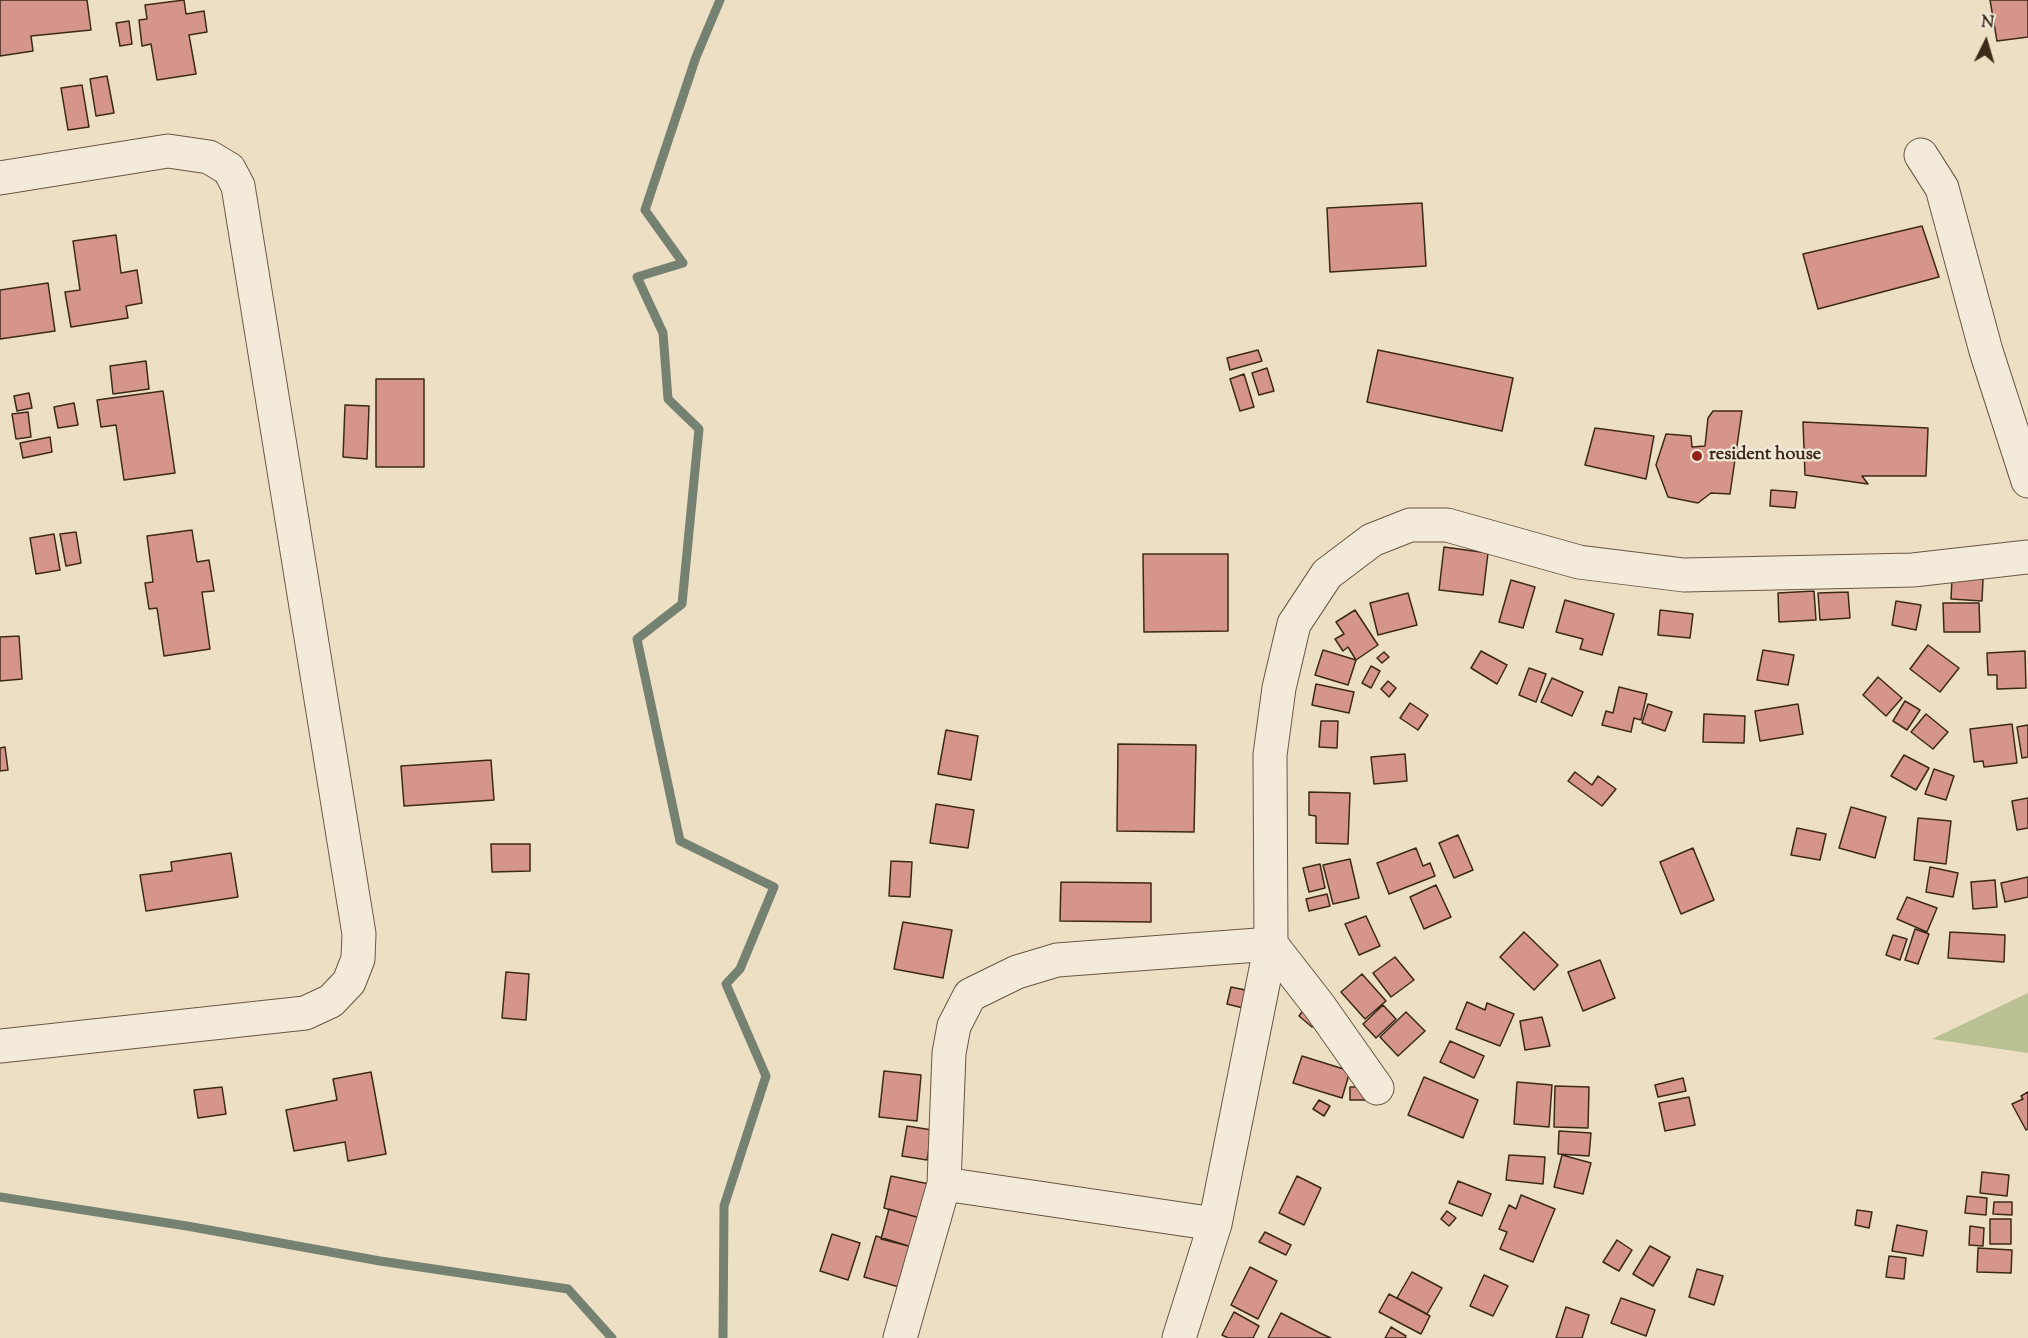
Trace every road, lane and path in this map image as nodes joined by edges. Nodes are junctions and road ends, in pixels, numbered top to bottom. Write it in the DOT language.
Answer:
graph roads {
  1 [pos="1921,155"];
  2 [pos="0,178"];
  3 [pos="2028,481"];
  4 [pos="2028,557"];
  5 [pos="1271,944"];
  6 [pos="0,1046"];
  7 [pos="1377,1088"];
  8 [pos="944,1184"];
  9 [pos="1215,1224"];
  10 [pos="900,1338"];
  11 [pos="1179,1338"];
  1 -- 3 [label="street"];
  2 -- 6 [label="street"];
  4 -- 5 [label="street"];
  5 -- 7 [label="street"];
  5 -- 8 [label="street"];
  5 -- 9 [label="street"];
  8 -- 9 [label="street"];
  8 -- 10 [label="street"];
  9 -- 11 [label="street"];
}
